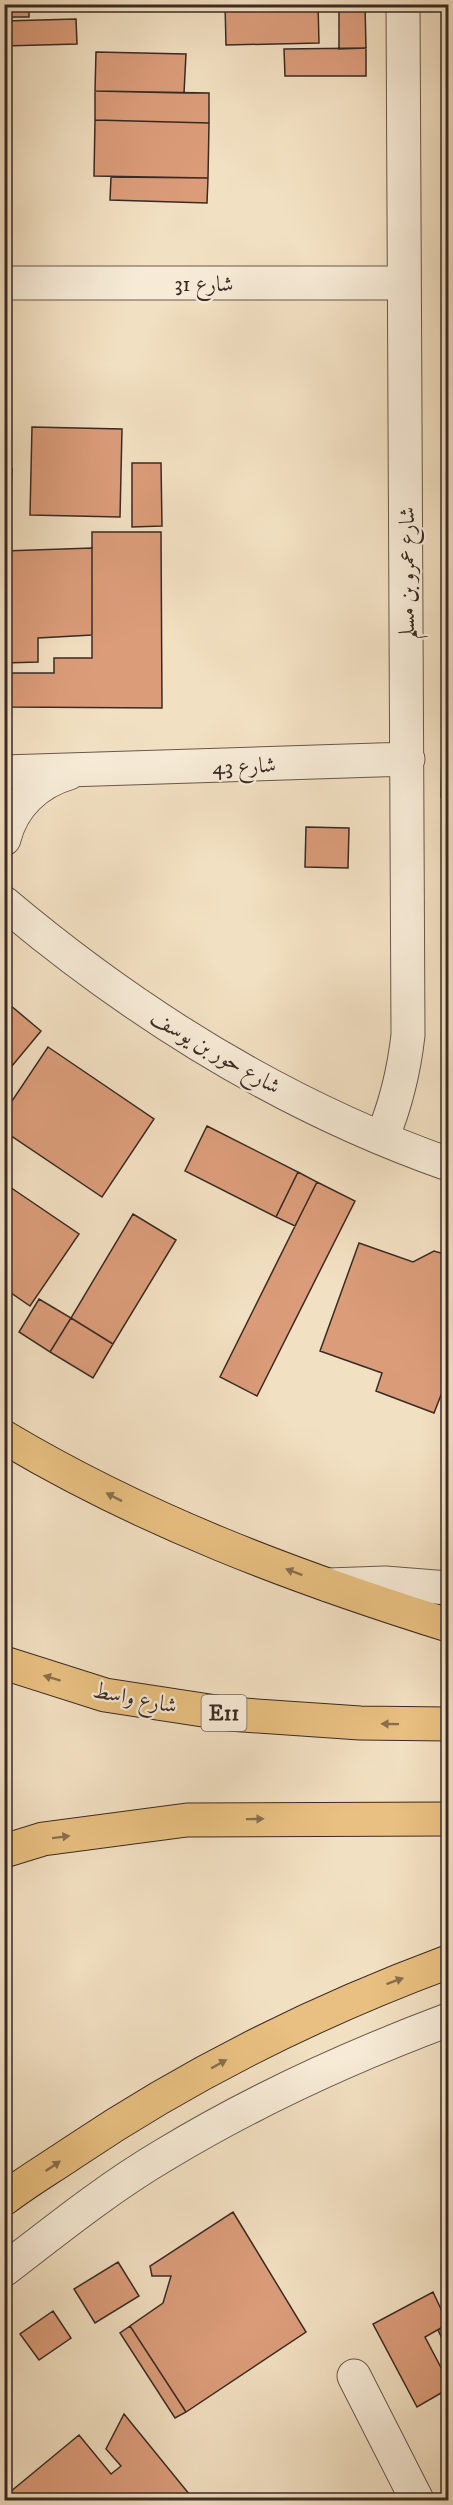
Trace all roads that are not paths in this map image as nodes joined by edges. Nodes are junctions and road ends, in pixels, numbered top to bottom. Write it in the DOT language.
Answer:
graph roads {
  1 [pos="403,4"];
  2 [pos="4,283"];
  3 [pos="404,283"];
  4 [pos="408,759"];
  5 [pos="80,770"];
  6 [pos="4,772"];
  7 [pos="4,839"];
  8 [pos="4,882"];
  9 [pos="15,912"];
  10 [pos="382,1138"];
  11 [pos="448,1164"];
  12 [pos="4,1437"];
  13 [pos="328,1585"];
  14 [pos="448,1588"];
  15 [pos="448,1625"];
  16 [pos="4,1663"];
  17 [pos="448,1725"];
  18 [pos="448,1819"];
  19 [pos="4,1851"];
  20 [pos="448,1962"];
  21 [pos="448,2020"];
  22 [pos="4,2199"];
  23 [pos="4,2270"];
  24 [pos="354,2376"];
  25 [pos="417,2500"];
  1 -- 3 [label="street, شارع عمرو بن مسلم"];
  2 -- 3 [label="street, شارع 31"];
  3 -- 4 [label="street, شارع عمرو بن مسلم"];
  4 -- 5 [label="street, شارع 43"];
  4 -- 10 [label="street, شارع عمرو بن مسلم"];
  5 -- 6 [label="street, شارع 43"];
  5 -- 7 [label="street, شارع 43"];
  8 -- 9 [label="street"];
  9 -- 10 [label="street, شارع حور بن يوسف"];
  10 -- 11 [label="street, شارع حور بن يوسف"];
  13 -- 12 [label="highway, one-way"];
  13 -- 14 [label="street"];
  13 -- 15 [label="highway"];
  17 -- 16 [label="highway, شارع واسط / E11, one-way"];
  19 -- 18 [label="highway, one-way"];
  22 -- 20 [label="highway, one-way"];
  21 -- 23 [label="street"];
  24 -- 25 [label="street"];
}
